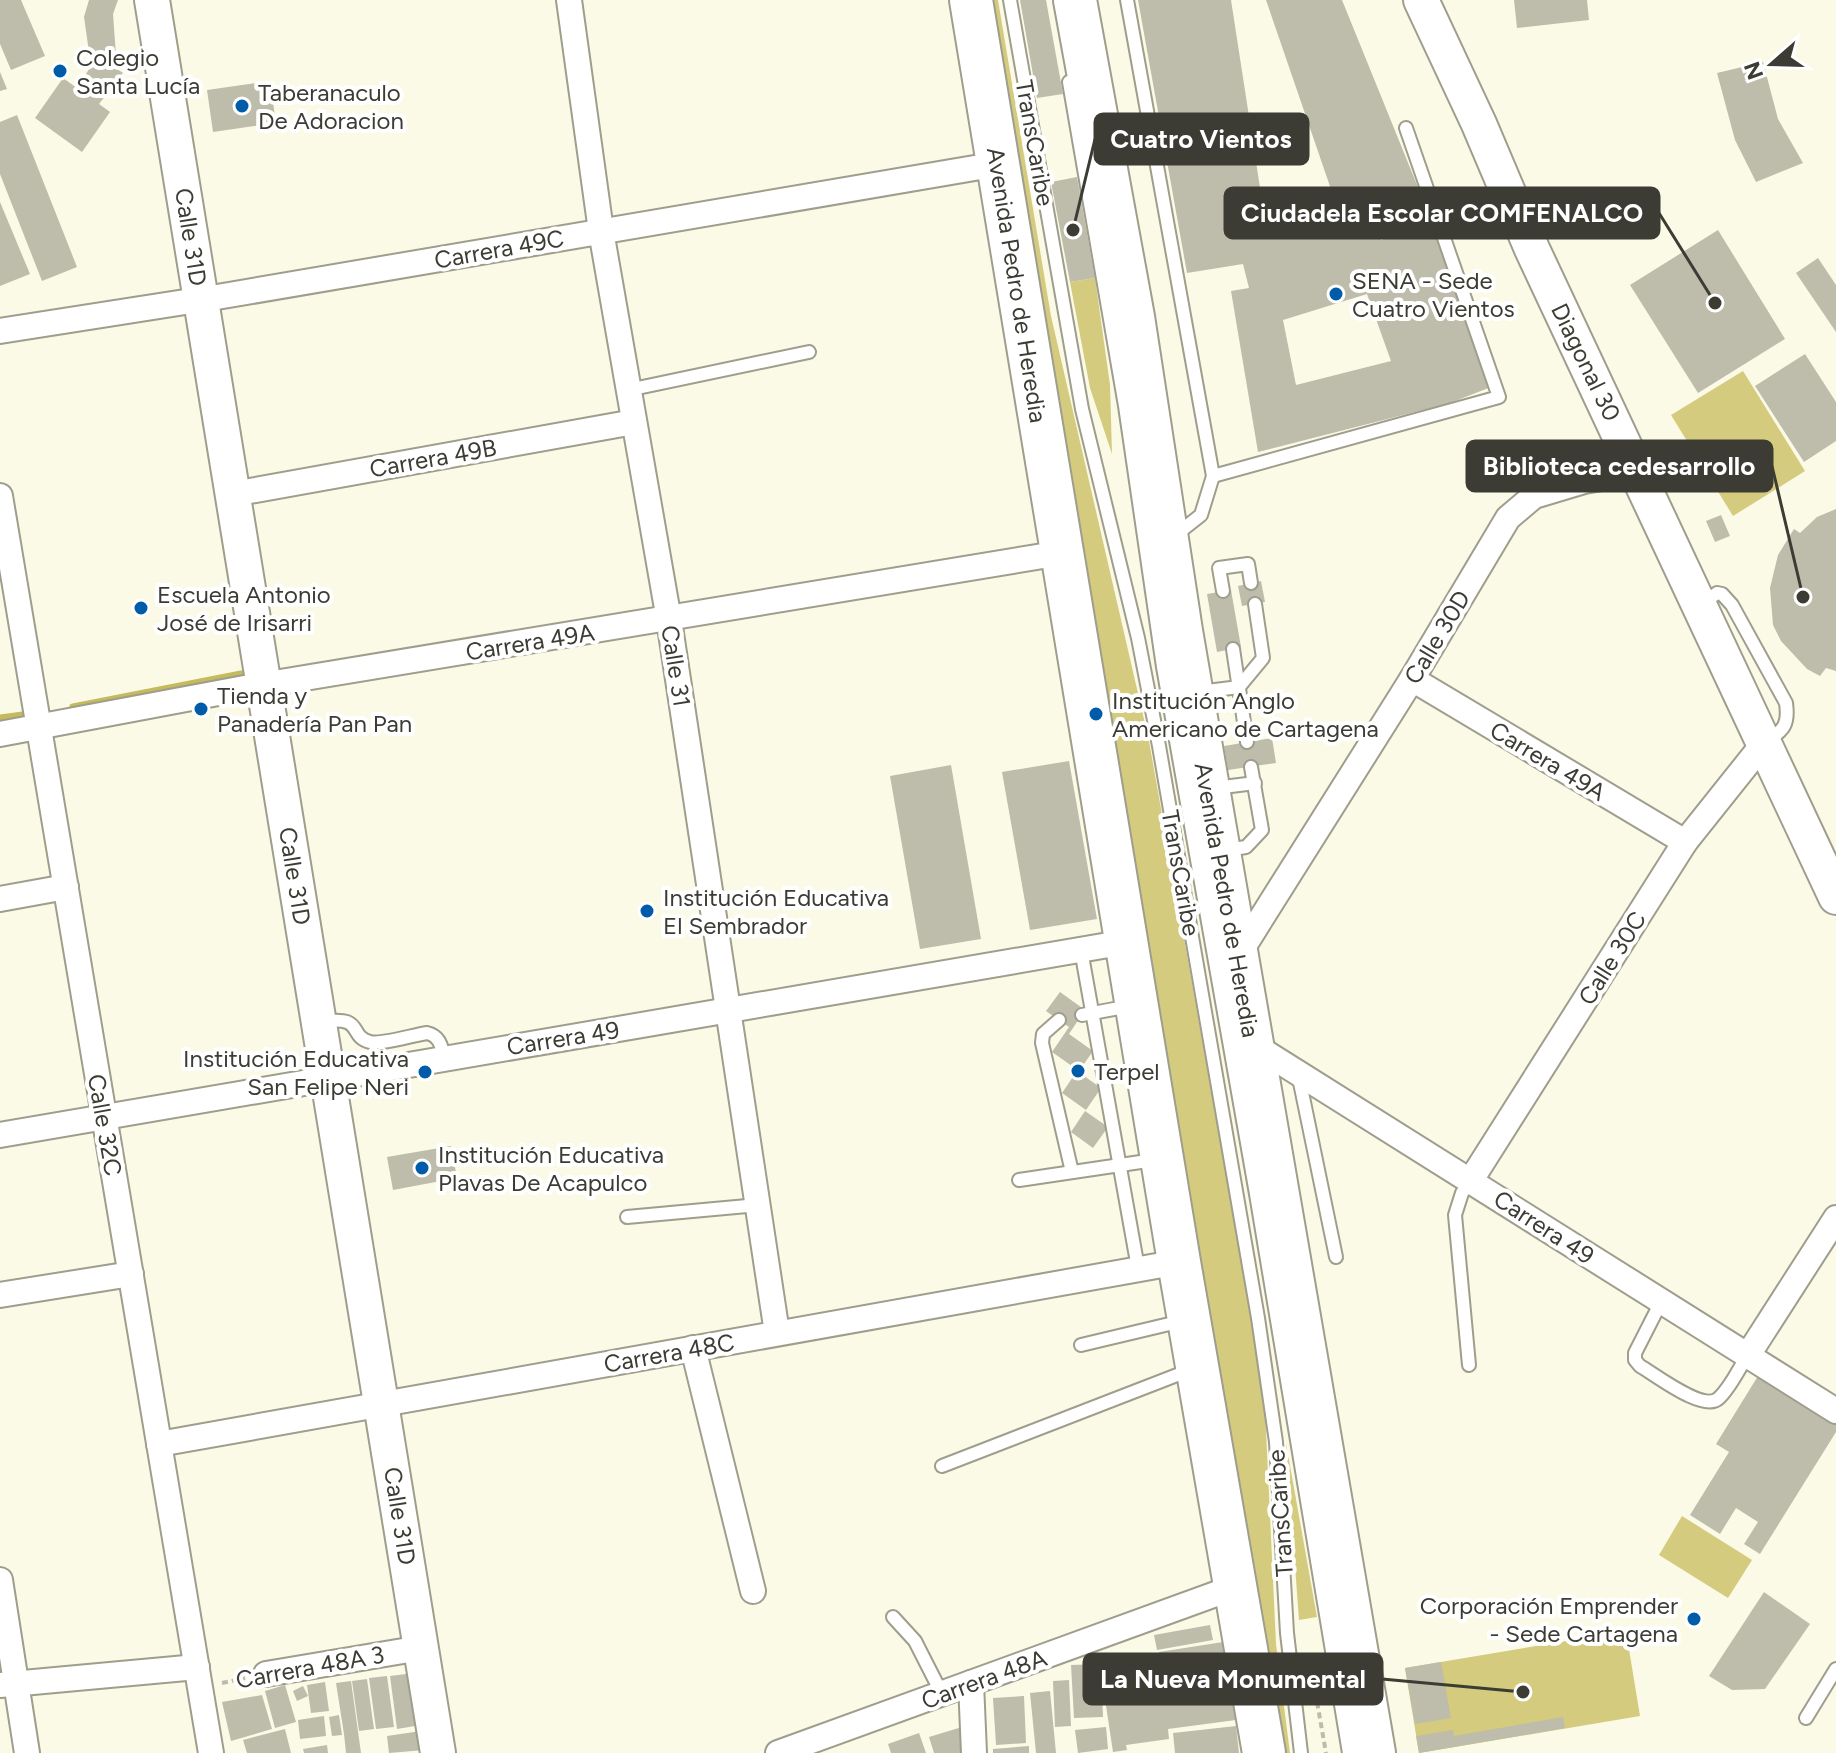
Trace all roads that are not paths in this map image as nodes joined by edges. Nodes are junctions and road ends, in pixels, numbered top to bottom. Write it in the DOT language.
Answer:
graph roads {
  1 [pos="152,0"];
  2 [pos="569,0"];
  3 [pos="971,0"];
  4 [pos="1010,0"];
  5 [pos="1075,0"];
  6 [pos="1127,0"];
  7 [pos="1421,0"];
  8 [pos="1065,61"];
  9 [pos="1406,128"];
  10 [pos="998,164"];
  11 [pos="601,231"];
  12 [pos="201,299"];
  13 [pos="0,331"];
  14 [pos="809,352"];
  15 [pos="628,390"];
  16 [pos="634,422"];
  17 [pos="1639,472"];
  18 [pos="1213,476"];
  19 [pos="233,494"];
  20 [pos="0,496"];
  21 [pos="1167,541"];
  22 [pos="1061,553"];
  23 [pos="1251,583"];
  24 [pos="1223,591"];
  25 [pos="1255,604"];
  26 [pos="669,620"];
  27 [pos="1233,649"];
  28 [pos="1412,679"];
  29 [pos="264,685"];
  30 [pos="1239,687"];
  31 [pos="1192,693"];
  32 [pos="39,727"];
  33 [pos="0,734"];
  34 [pos="1247,742"];
  35 [pos="1764,743"];
  36 [pos="1251,767"];
  37 [pos="1255,783"];
  38 [pos="1208,789"];
  39 [pos="1685,842"];
  40 [pos="1219,851"];
  41 [pos="66,887"];
  42 [pos="1836,897"];
  43 [pos="0,899"];
  44 [pos="1126,942"];
  45 [pos="1081,950"];
  46 [pos="1237,957"];
  47 [pos="1136,1005"];
  48 [pos="729,1010"];
  49 [pos="1087,1014"];
  50 [pos="1059,1020"];
  51 [pos="319,1023"];
  52 [pos="1252,1044"];
  53 [pos="445,1058"];
  54 [pos="1297,1070"];
  55 [pos="328,1077"];
  56 [pos="103,1116"];
  57 [pos="0,1135"];
  58 [pos="1162,1159"];
  59 [pos="1119,1165"];
  60 [pos="1072,1172"];
  61 [pos="1019,1180"];
  62 [pos="1471,1180"];
  63 [pos="758,1205"];
  64 [pos="627,1217"];
  65 [pos="1836,1218"];
  66 [pos="1336,1257"];
  67 [pos="1179,1262"];
  68 [pos="1138,1268"];
  69 [pos="131,1274"];
  70 [pos="0,1295"];
  71 [pos="1661,1302"];
  72 [pos="1189,1319"];
  73 [pos="777,1333"];
  74 [pos="1081,1345"];
  75 [pos="693,1348"];
  76 [pos="1748,1355"];
  77 [pos="1469,1365"];
  78 [pos="1197,1367"];
  79 [pos="381,1405"];
  80 [pos="1836,1411"];
  81 [pos="159,1444"];
  82 [pos="942,1466"];
  83 [pos="0,1580"];
  84 [pos="1235,1587"];
  85 [pos="753,1591"];
  86 [pos="893,1617"];
  87 [pos="421,1648"];
  88 [pos="1836,1669"];
  89 [pos="266,1674"];
  90 [pos="198,1677"];
  91 [pos="971,1683"];
  92 [pos="8,1684"];
  93 [pos="942,1694"];
  94 [pos="1806,1718"];
  95 [pos="27,1753"];
  96 [pos="211,1753"];
  97 [pos="438,1753"];
  98 [pos="778,1753"];
  99 [pos="974,1753"];
  100 [pos="1264,1753"];
  101 [pos="1301,1753"];
  102 [pos="1349,1753"];
  103 [pos="1374,1753"];
  1 -- 12 [label="street, Calle 31D"];
  2 -- 11 [label="street, Calle 31"];
  3 -- 10 [label="highway, Avenida Pedro de Heredia"];
  4 -- 101 [label="lane, TransCaribe"];
  5 -- 21 [label="highway, Avenida Pedro de Heredia"];
  6 -- 18 [label="lane"];
  7 -- 17 [label="street, Diagonal 30"];
  8 -- 102 [label="lane, TransCaribe"];
  9 -- 18 [label="lane"];
  10 -- 11 [label="street, Carrera 49C"];
  10 -- 22 [label="highway, Avenida Pedro de Heredia"];
  11 -- 12 [label="street, Carrera 49C"];
  11 -- 15 [label="street, Calle 31"];
  12 -- 13 [label="street, Carrera 49C"];
  12 -- 19 [label="street, Calle 31D"];
  14 -- 15 [label="lane"];
  15 -- 16 [label="street, Calle 31"];
  16 -- 19 [label="street, Carrera 49B"];
  16 -- 26 [label="street, Calle 31"];
  17 -- 28 [label="street, Calle 30D"];
  17 -- 35 [label="street, Diagonal 30"];
  18 -- 21 [label="lane"];
  19 -- 29 [label="street, Calle 31D"];
  20 -- 32 [label="street, Calle 32C"];
  21 -- 31 [label="highway, Avenida Pedro de Heredia"];
  22 -- 26 [label="street, Carrera 49A"];
  22 -- 44 [label="highway, Avenida Pedro de Heredia"];
  23 -- 24 [label="lane"];
  25 -- 30 [label="lane"];
  26 -- 29 [label="street, Carrera 49A"];
  26 -- 48 [label="street, Calle 31"];
  27 -- 30 [label="lane"];
  28 -- 39 [label="street, Carrera 49A"];
  28 -- 46 [label="street, Calle 30D"];
  29 -- 32 [label="street, Carrera 49A"];
  29 -- 51 [label="street, Calle 31D"];
  30 -- 31 [label="lane"];
  30 -- 34 [label="lane"];
  31 -- 38 [label="highway, Avenida Pedro de Heredia"];
  32 -- 33 [label="street, Carrera 49A"];
  32 -- 41 [label="street, Calle 32C"];
  35 -- 39 [label="street, Calle 30C"];
  35 -- 42 [label="street, Diagonal 30"];
  36 -- 37 [label="lane"];
  37 -- 38 [label="lane"];
  37 -- 40 [label="lane"];
  38 -- 40 [label="highway, Avenida Pedro de Heredia"];
  39 -- 62 [label="street, Calle 30C"];
  40 -- 46 [label="highway, Avenida Pedro de Heredia"];
  41 -- 43 [label="street"];
  41 -- 56 [label="street, Calle 32C"];
  44 -- 45 [label="street, Carrera 49"];
  44 -- 47 [label="highway, Avenida Pedro de Heredia"];
  45 -- 48 [label="street, Carrera 49"];
  45 -- 49 [label="lane"];
  46 -- 52 [label="highway, Avenida Pedro de Heredia"];
  47 -- 49 [label="lane"];
  47 -- 58 [label="highway, Avenida Pedro de Heredia"];
  48 -- 53 [label="street, Carrera 49"];
  48 -- 63 [label="street, Calle 31"];
  49 -- 59 [label="lane"];
  50 -- 60 [label="lane"];
  51 -- 53 [label="lane"];
  51 -- 55 [label="street, Calle 31D"];
  52 -- 54 [label="street, Carrera 49"];
  52 -- 103 [label="highway, Avenida Pedro de Heredia"];
  53 -- 55 [label="street, Carrera 49"];
  54 -- 62 [label="street, Carrera 49"];
  54 -- 66 [label="lane"];
  55 -- 56 [label="street, Carrera 49"];
  55 -- 79 [label="street, Calle 31D"];
  56 -- 57 [label="street, Carrera 49"];
  56 -- 69 [label="street, Calle 32C"];
  58 -- 59 [label="lane"];
  58 -- 67 [label="highway, Avenida Pedro de Heredia"];
  59 -- 60 [label="lane"];
  59 -- 68 [label="lane"];
  60 -- 61 [label="lane"];
  62 -- 71 [label="street, Carrera 49"];
  62 -- 77 [label="lane"];
  63 -- 64 [label="lane"];
  63 -- 73 [label="street, Calle 31"];
  65 -- 76 [label="street"];
  67 -- 68 [label="street, Carrera 48C"];
  67 -- 72 [label="highway, Avenida Pedro de Heredia"];
  68 -- 73 [label="street, Carrera 48C"];
  69 -- 70 [label="street"];
  69 -- 81 [label="street, Calle 32C"];
  71 -- 76 [label="street, Carrera 49"];
  71 -- 76 [label="lane"];
  72 -- 74 [label="lane"];
  72 -- 78 [label="highway, Avenida Pedro de Heredia"];
  73 -- 75 [label="street, Carrera 48C"];
  75 -- 79 [label="street, Carrera 48C"];
  75 -- 85 [label="street"];
  76 -- 80 [label="street, Carrera 49"];
  78 -- 82 [label="lane"];
  78 -- 84 [label="highway, Avenida Pedro de Heredia"];
  79 -- 81 [label="street, Carrera 48C"];
  79 -- 87 [label="street, Calle 31D"];
  81 -- 90 [label="street, Calle 32C"];
  83 -- 92 [label="street"];
  84 -- 91 [label="street, Carrera 48A"];
  84 -- 100 [label="highway, Avenida Pedro de Heredia"];
  86 -- 93 [label="lane"];
  87 -- 89 [label="street, Carrera 48A 3"];
  87 -- 97 [label="street, Calle 31D"];
  88 -- 94 [label="lane"];
  90 -- 92 [label="street"];
  90 -- 96 [label="street, Calle 32C"];
  91 -- 93 [label="street, Carrera 48A"];
  91 -- 99 [label="street"];
  92 -- 95 [label="street"];
  93 -- 98 [label="street, Carrera 48A"];
}
